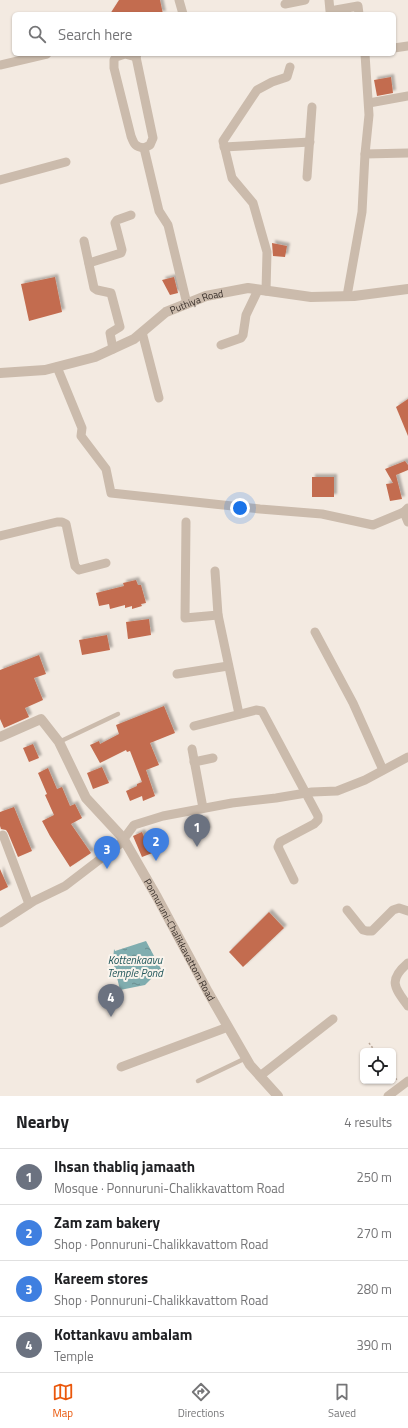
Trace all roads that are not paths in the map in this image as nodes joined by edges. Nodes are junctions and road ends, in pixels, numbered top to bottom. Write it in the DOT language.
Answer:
graph roads {
  1 [pos="179,0"];
  2 [pos="305,0"];
  3 [pos="329,0"];
  4 [pos="285,4"];
  5 [pos="182,12"];
  6 [pos="359,12"];
  7 [pos="408,46"];
  8 [pos="396,48"];
  9 [pos="38,56"];
  10 [pos="119,56"];
  11 [pos="136,56"];
  12 [pos="365,56"];
  13 [pos="0,65"];
  14 [pos="290,67"];
  15 [pos="408,96"];
  16 [pos="369,103"];
  17 [pos="312,107"];
  18 [pos="310,142"];
  19 [pos="224,147"];
  20 [pos="144,148"];
  21 [pos="408,153"];
  22 [pos="364,154"];
  23 [pos="66,162"];
  24 [pos="307,177"];
  25 [pos="0,180"];
  26 [pos="131,215"];
  27 [pos="84,241"];
  28 [pos="89,263"];
  29 [pos="408,288"];
  30 [pos="262,290"];
  31 [pos="347,296"];
  32 [pos="187,304"];
  33 [pos="142,332"];
  34 [pos="221,345"];
  35 [pos="113,349"];
  36 [pos="57,367"];
  37 [pos="0,372"];
  38 [pos="159,398"];
  39 [pos="406,510"];
  40 [pos="186,522"];
  41 [pos="408,522"];
  42 [pos="0,536"];
  43 [pos="106,563"];
  44 [pos="215,571"];
  45 [pos="218,615"];
  46 [pos="314,632"];
  47 [pos="228,666"];
  48 [pos="177,674"];
  49 [pos="118,714"];
  50 [pos="239,714"];
  51 [pos="194,726"];
  52 [pos="0,737"];
  53 [pos="59,742"];
  54 [pos="192,749"];
  55 [pos="408,757"];
  56 [pos="213,758"];
  57 [pos="194,762"];
  58 [pos="383,770"];
  59 [pos="306,793"];
  60 [pos="203,808"];
  61 [pos="3,835"];
  62 [pos="123,838"];
  63 [pos="294,880"];
  64 [pos="30,904"];
  65 [pos="347,910"];
  66 [pos="408,911"];
  67 [pos="0,923"];
  68 [pos="408,963"];
  69 [pos="408,1006"];
  70 [pos="333,1019"];
  71 [pos="228,1027"];
  72 [pos="246,1058"];
  73 [pos="121,1067"];
  74 [pos="260,1076"];
  75 [pos="198,1081"];
  76 [pos="408,1081"];
  77 [pos="278,1096"];
  78 [pos="388,1096"];
  1 -- 5 [label="street"];
  2 -- 4 [label="street"];
  3 -- 6 [label="street"];
  7 -- 8 [label="street"];
  9 -- 13 [label="street"];
  10 -- 20 [label="street"];
  11 -- 20 [label="street"];
  12 -- 16 [label="street"];
  14 -- 19 [label="street"];
  15 -- 16 [label="street"];
  16 -- 22 [label="street"];
  17 -- 18 [label="street"];
  18 -- 19 [label="street"];
  18 -- 24 [label="street"];
  19 -- 30 [label="street"];
  20 -- 32 [label="street"];
  21 -- 22 [label="street"];
  22 -- 31 [label="street"];
  23 -- 25 [label="street"];
  26 -- 28 [label="street"];
  27 -- 28 [label="street"];
  28 -- 35 [label="street"];
  29 -- 31 [label="street, Puthiya Road"];
  30 -- 31 [label="street, Puthiya Road"];
  30 -- 32 [label="street, Puthiya Road"];
  30 -- 34 [label="street"];
  32 -- 33 [label="street, Puthiya Road"];
  33 -- 35 [label="street, Puthiya Road"];
  33 -- 38 [label="street"];
  35 -- 36 [label="street, Puthiya Road"];
  36 -- 37 [label="street, Puthiya Road"];
  36 -- 39 [label="street"];
  39 -- 41 [label="street"];
  40 -- 45 [label="street"];
  42 -- 43 [label="street"];
  44 -- 45 [label="street"];
  45 -- 47 [label="street"];
  46 -- 58 [label="street"];
  47 -- 48 [label="street"];
  47 -- 50 [label="street"];
  49 -- 53 [label="lane"];
  50 -- 51 [label="street"];
  50 -- 59 [label="street"];
  52 -- 53 [label="street, Ponnuruni-Chalikkavattom Road"];
  53 -- 62 [label="street, Ponnuruni-Chalikkavattom Road"];
  54 -- 57 [label="street"];
  55 -- 58 [label="street"];
  56 -- 57 [label="street"];
  57 -- 60 [label="street"];
  58 -- 59 [label="street"];
  59 -- 60 [label="street"];
  59 -- 63 [label="street"];
  60 -- 62 [label="street"];
  61 -- 64 [label="street"];
  62 -- 64 [label="street"];
  62 -- 71 [label="street, Ponnuruni-Chalikkavattom Road"];
  64 -- 67 [label="street"];
  65 -- 66 [label="street"];
  68 -- 69 [label="street"];
  70 -- 74 [label="street"];
  71 -- 72 [label="street, Ponnuruni-Chalikkavattom Road"];
  71 -- 73 [label="street"];
  72 -- 74 [label="street, Ponnuruni-Chalikkavattom Road"];
  72 -- 75 [label="lane"];
  74 -- 77 [label="street, Ponnuruni-Chalikkavattom Road"];
  76 -- 78 [label="street"];
}
